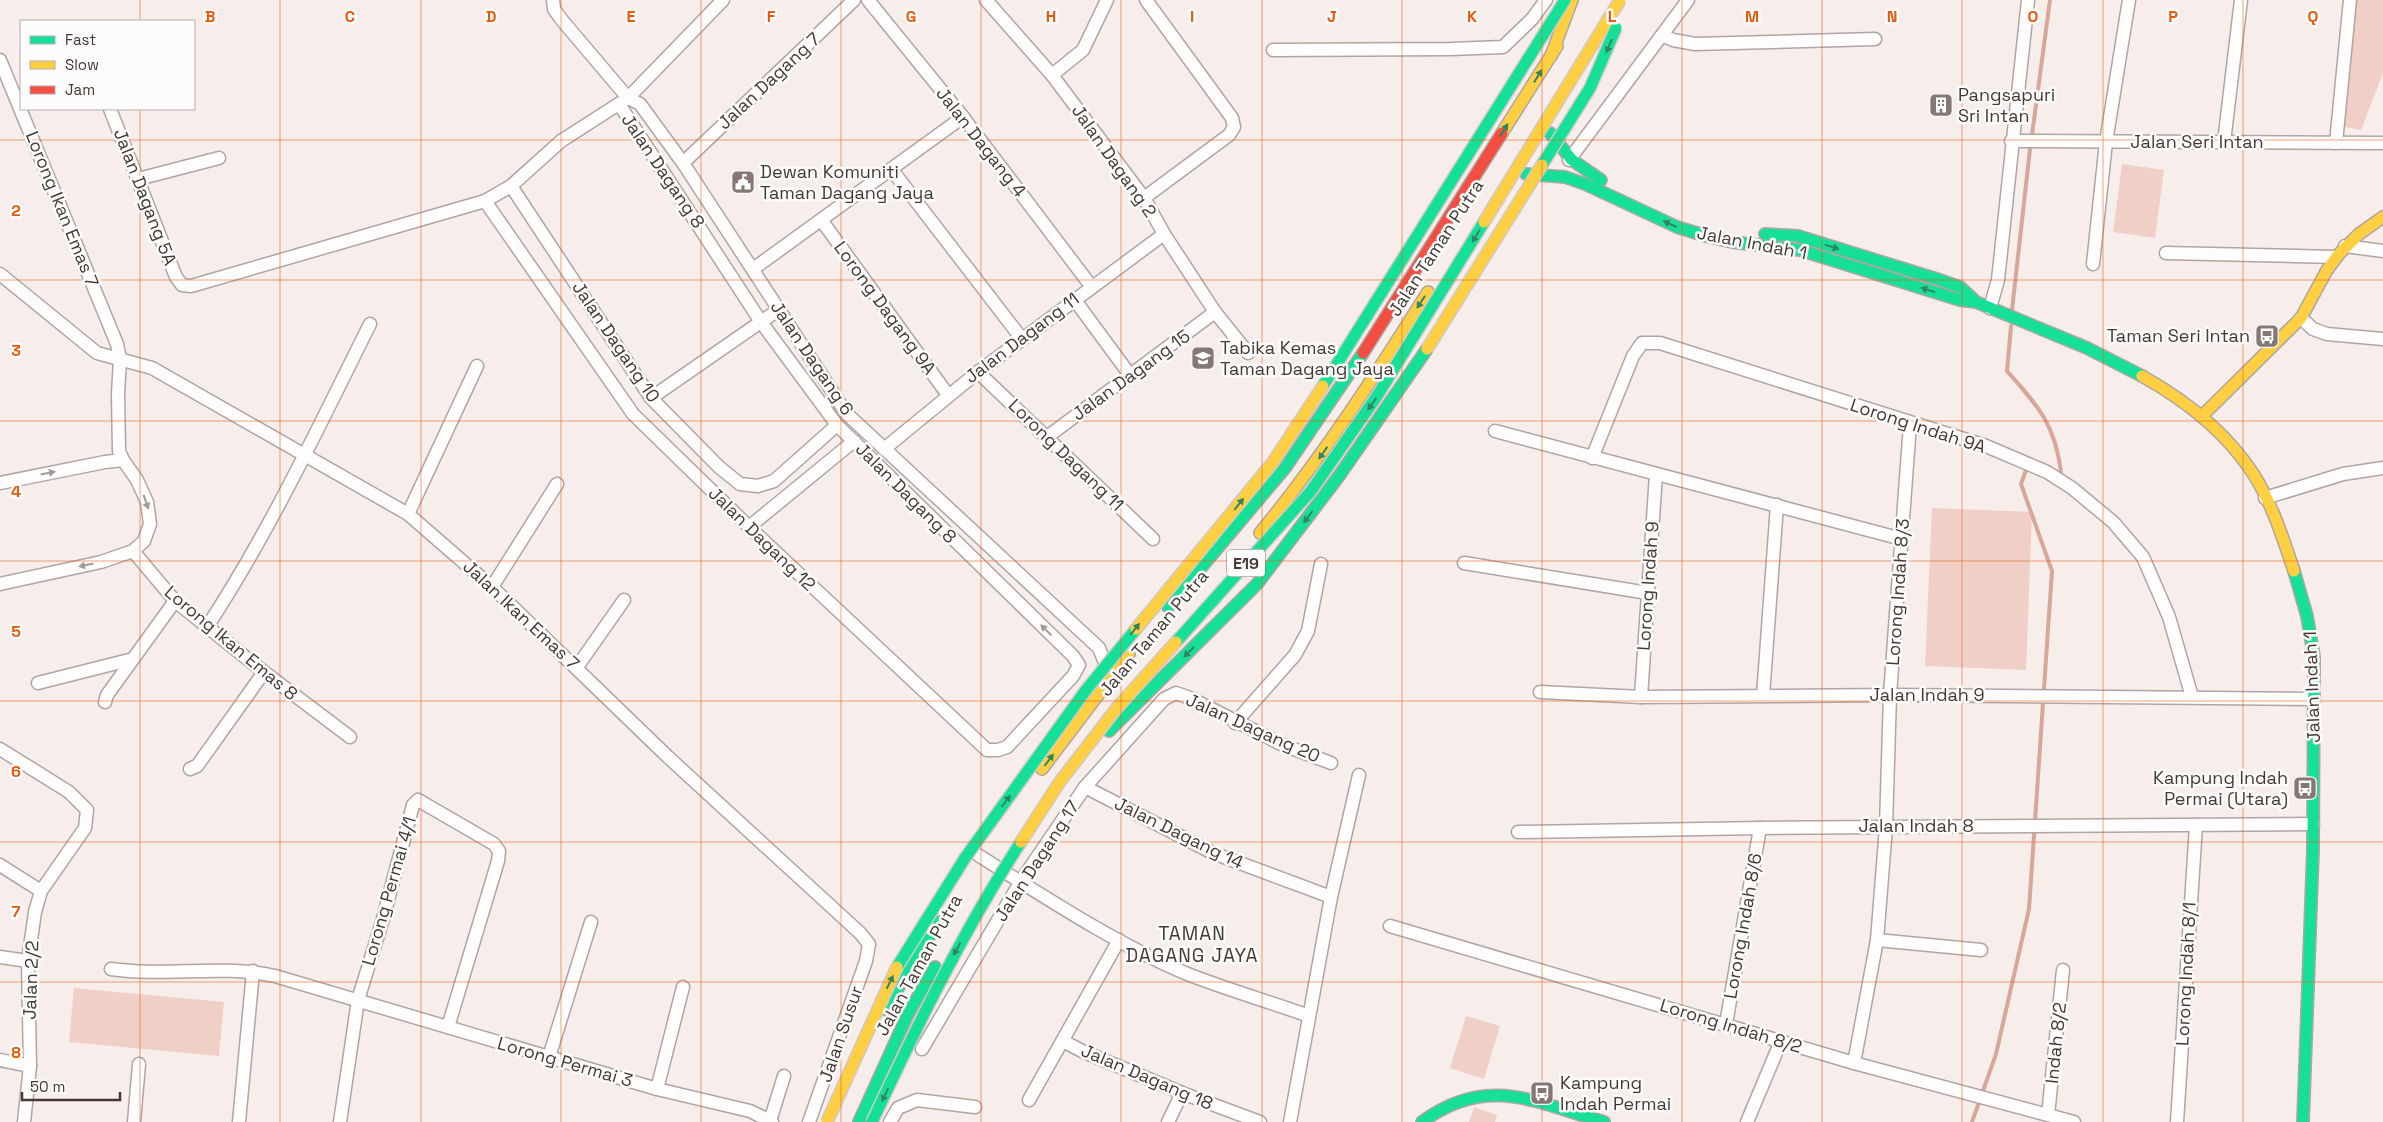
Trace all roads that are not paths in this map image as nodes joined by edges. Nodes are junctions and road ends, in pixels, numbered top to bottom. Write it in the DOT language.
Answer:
graph roads {
  1 [pos="553,0"];
  2 [pos="723,0"];
  3 [pos="854,0"];
  4 [pos="868,0"];
  5 [pos="986,0"];
  6 [pos="1107,0"];
  7 [pos="1146,0"];
  8 [pos="1546,0"];
  9 [pos="1565,0"];
  10 [pos="1572,0"];
  11 [pos="1584,0"];
  12 [pos="1608,0"];
  13 [pos="1620,0"];
  14 [pos="1624,0"];
  15 [pos="1688,0"];
  16 [pos="2028,0"];
  17 [pos="2130,0"];
  18 [pos="2241,0"];
  19 [pos="2350,0"];
  20 [pos="1662,35"];
  21 [pos="1876,39"];
  22 [pos="1273,50"];
  23 [pos="1551,56"];
  24 [pos="0,60"];
  25 [pos="1052,75"];
  26 [pos="623,101"];
  27 [pos="20,109"];
  28 [pos="21,110"];
  29 [pos="110,110"];
  30 [pos="1542,114"];
  31 [pos="963,117"];
  32 [pos="2011,142"];
  33 [pos="2106,142"];
  34 [pos="2224,142"];
  35 [pos="2336,143"];
  36 [pos="2383,143"];
  37 [pos="219,158"];
  38 [pos="1569,160"];
  39 [pos="683,163"];
  40 [pos="892,170"];
  41 [pos="1504,174"];
  42 [pos="138,179"];
  43 [pos="511,186"];
  44 [pos="1144,198"];
  45 [pos="485,201"];
  46 [pos="2383,217"];
  47 [pos="822,221"];
  48 [pos="1164,234"];
  49 [pos="2345,246"];
  50 [pos="2383,250"];
  51 [pos="2166,254"];
  52 [pos="2336,257"];
  53 [pos="2093,264"];
  54 [pos="753,269"];
  55 [pos="0,274"];
  56 [pos="1091,286"];
  57 [pos="1074,299"];
  58 [pos="1976,302"];
  59 [pos="1990,308"];
  60 [pos="778,310"];
  61 [pos="1216,312"];
  62 [pos="2301,318"];
  63 [pos="761,322"];
  64 [pos="370,324"];
  65 [pos="1022,339"];
  66 [pos="2383,339"];
  67 [pos="1248,353"];
  68 [pos="120,359"];
  69 [pos="477,366"];
  70 [pos="978,372"];
  71 [pos="1130,376"];
  72 [pos="948,395"];
  73 [pos="651,398"];
  74 [pos="2202,416"];
  75 [pos="1910,424"];
  76 [pos="837,425"];
  77 [pos="1494,431"];
  78 [pos="1046,437"];
  79 [pos="854,441"];
  80 [pos="884,448"];
  81 [pos="305,454"];
  82 [pos="1592,458"];
  83 [pos="122,460"];
  84 [pos="2383,468"];
  85 [pos="1656,474"];
  86 [pos="1303,481"];
  87 [pos="0,483"];
  88 [pos="556,484"];
  89 [pos="2264,498"];
  90 [pos="1777,505"];
  91 [pos="408,514"];
  92 [pos="749,527"];
  93 [pos="1153,539"];
  94 [pos="1902,539"];
  95 [pos="133,551"];
  96 [pos="1464,563"];
  97 [pos="1321,564"];
  98 [pos="0,584"];
  99 [pos="492,587"];
  100 [pos="1648,594"];
  101 [pos="624,600"];
  102 [pos="175,601"];
  103 [pos="207,626"];
  104 [pos="1211,629"];
  105 [pos="1099,648"];
  106 [pos="1130,653"];
  107 [pos="133,659"];
  108 [pos="1079,665"];
  109 [pos="577,667"];
  110 [pos="264,672"];
  111 [pos="1108,682"];
  112 [pos="38,683"];
  113 [pos="1540,692"];
  114 [pos="1176,693"];
  115 [pos="1890,695"];
  116 [pos="1763,696"];
  117 [pos="1641,697"];
  118 [pos="2192,697"];
  119 [pos="2314,699"];
  120 [pos="105,702"];
  121 [pos="1235,722"];
  122 [pos="350,737"];
  123 [pos="0,749"];
  124 [pos="1331,763"];
  125 [pos="190,769"];
  126 [pos="1359,775"];
  127 [pos="1058,782"];
  128 [pos="1085,787"];
  129 [pos="2313,824"];
  130 [pos="2196,825"];
  131 [pos="1886,827"];
  132 [pos="1760,828"];
  133 [pos="1518,832"];
  134 [pos="978,855"];
  135 [pos="0,865"];
  136 [pos="995,866"];
  137 [pos="1020,881"];
  138 [pos="41,890"];
  139 [pos="1330,897"];
  140 [pos="591,922"];
  141 [pos="1390,926"];
  142 [pos="1119,940"];
  143 [pos="1878,940"];
  144 [pos="869,944"];
  145 [pos="1981,950"];
  146 [pos="0,957"];
  147 [pos="28,962"];
  148 [pos="111,969"];
  149 [pos="2063,970"];
  150 [pos="253,971"];
  151 [pos="683,987"];
  152 [pos="358,1000"];
  153 [pos="1309,1016"];
  154 [pos="1726,1024"];
  155 [pos="448,1028"];
  156 [pos="1063,1041"];
  157 [pos="1781,1041"];
  158 [pos="922,1049"];
  159 [pos="549,1058"];
  160 [pos="0,1060"];
  161 [pos="1854,1063"];
  162 [pos="139,1064"];
  163 [pos="30,1066"];
  164 [pos="784,1076"];
  165 [pos="657,1089"];
  166 [pos="1182,1093"];
  167 [pos="1029,1100"];
  168 [pos="975,1108"];
  169 [pos="2048,1115"];
  170 [pos="771,1121"];
  171 [pos="24,1122"];
  172 [pos="134,1122"];
  173 [pos="239,1122"];
  174 [pos="340,1122"];
  175 [pos="809,1122"];
  176 [pos="827,1122"];
  177 [pos="838,1122"];
  178 [pos="859,1122"];
  179 [pos="872,1122"];
  180 [pos="890,1122"];
  181 [pos="1168,1122"];
  182 [pos="1260,1122"];
  183 [pos="1290,1122"];
  184 [pos="1422,1122"];
  185 [pos="1604,1122"];
  186 [pos="1748,1122"];
  187 [pos="2074,1122"];
  188 [pos="2177,1122"];
  189 [pos="2303,1122"];
  1 -- 26 [label="street"];
  2 -- 26 [label="street"];
  3 -- 39 [label="street, Jalan Dagang 7"];
  4 -- 31 [label="street, Jalan Dagang 4"];
  5 -- 25 [label="street, Jalan Dagang 2"];
  6 -- 25 [label="street"];
  7 -- 44 [label="street"];
  8 -- 22 [label="street"];
  176 -- 9 [label="main road, E19, one-way, bridge"];
  10 -- 23 [label="main road"];
  11 -- 23 [label="main road, Jalan Taman Putra"];
  12 -- 30 [label="main road, Jalan Taman Putra"];
  13 -- 179 [label="main road, E19, one-way, bridge"];
  14 -- 104 [label="main road, one-way, bridge"];
  15 -- 20 [label="street"];
  16 -- 32 [label="street"];
  17 -- 33 [label="street"];
  18 -- 34 [label="street"];
  19 -- 35 [label="street"];
  20 -- 21 [label="street"];
  20 -- 38 [label="street"];
  106 -- 23 [label="main road, Jalan Taman Putra, one-way"];
  24 -- 27 [label="street, Lorong Ikan Emas 7"];
  25 -- 44 [label="street, Jalan Dagang 2"];
  26 -- 39 [label="street, Jalan Dagang 6"];
  26 -- 43 [label="street"];
  26 -- 63 [label="street, Jalan Dagang 8"];
  28 -- 68 [label="street, Lorong Ikan Emas 7"];
  29 -- 42 [label="street, Jalan Dagang 5A"];
  30 -- 38 [label="main road, Jalan Indah 1"];
  30 -- 41 [label="main road, Jalan Taman Putra"];
  31 -- 40 [label="street"];
  31 -- 56 [label="street, Jalan Dagang 4"];
  32 -- 33 [label="street, Jalan Seri Intan"];
  32 -- 59 [label="street"];
  33 -- 34 [label="street, Jalan Seri Intan"];
  33 -- 53 [label="street"];
  34 -- 35 [label="street, Jalan Seri Intan"];
  35 -- 36 [label="street, Jalan Seri Intan"];
  37 -- 42 [label="street"];
  38 -- 58 [label="main road, Jalan Indah 1, one-way"];
  39 -- 54 [label="street, Jalan Dagang 6"];
  40 -- 47 [label="street"];
  40 -- 65 [label="street"];
  58 -- 41 [label="main road, Jalan Indah 1, one-way"];
  41 -- 86 [label="main road, Jalan Taman Putra, one-way"];
  42 -- 45 [label="street, Jalan Dagang 5A"];
  43 -- 45 [label="street"];
  43 -- 73 [label="street, Jalan Dagang 10"];
  44 -- 48 [label="street, Jalan Dagang 2"];
  45 -- 92 [label="street, Jalan Dagang 12"];
  46 -- 49 [label="main road"];
  47 -- 54 [label="street"];
  47 -- 72 [label="street, Lorong Dagang 9A"];
  48 -- 56 [label="street, Jalan Dagang 11"];
  48 -- 61 [label="street, Jalan Dagang 2"];
  49 -- 50 [label="street"];
  49 -- 52 [label="main road"];
  51 -- 52 [label="street"];
  52 -- 62 [label="main road"];
  54 -- 60 [label="street, Jalan Dagang 6"];
  55 -- 68 [label="street, Jalan Ikan Emas 7"];
  56 -- 57 [label="street, Jalan Dagang 11"];
  57 -- 65 [label="street, Jalan Dagang 11"];
  57 -- 71 [label="street"];
  58 -- 59 [label="main road, Jalan Indah 1"];
  59 -- 74 [label="main road, Jalan Indah 1"];
  60 -- 63 [label="street"];
  60 -- 80 [label="street, Jalan Dagang 6"];
  61 -- 67 [label="street, Jalan Dagang 2"];
  61 -- 71 [label="street, Jalan Dagang 15"];
  62 -- 66 [label="street"];
  62 -- 74 [label="main road"];
  63 -- 73 [label="street"];
  63 -- 76 [label="street, Jalan Dagang 8"];
  64 -- 81 [label="street"];
  65 -- 70 [label="street, Jalan Dagang 11"];
  68 -- 81 [label="street, Jalan Ikan Emas 7"];
  68 -- 83 [label="street"];
  69 -- 91 [label="street"];
  70 -- 72 [label="street, Jalan Dagang 11"];
  70 -- 78 [label="street, Lorong Dagang 11"];
  71 -- 78 [label="street, Jalan Dagang 15"];
  72 -- 80 [label="street, Jalan Dagang 11"];
  73 -- 76 [label="street, Jalan Dagang 10"];
  74 -- 89 [label="main road, Jalan Indah 1"];
  75 -- 82 [label="street, Lorong Indah 9A"];
  75 -- 94 [label="street, Lorong Indah 8/3"];
  75 -- 118 [label="street, Lorong Indah 9A"];
  76 -- 79 [label="street, Jalan Dagang 8"];
  77 -- 82 [label="street"];
  78 -- 93 [label="street, Lorong Dagang 11"];
  79 -- 92 [label="street"];
  108 -- 79 [label="street, Jalan Dagang 8, one-way"];
  80 -- 105 [label="street, Jalan Dagang 6"];
  81 -- 91 [label="street, Jalan Ikan Emas 7"];
  81 -- 103 [label="street"];
  82 -- 85 [label="street"];
  87 -- 83 [label="street, one-way"];
  83 -- 95 [label="street, one-way"];
  84 -- 89 [label="street"];
  85 -- 90 [label="street"];
  85 -- 100 [label="street, Lorong Indah 9"];
  86 -- 104 [label="main road"];
  86 -- 127 [label="main road, Jalan Taman Putra"];
  88 -- 99 [label="street"];
  89 -- 119 [label="main road, Jalan Indah 1"];
  90 -- 94 [label="street"];
  90 -- 116 [label="street"];
  91 -- 99 [label="street, Jalan Ikan Emas 7"];
  92 -- 108 [label="street, Jalan Dagang 12"];
  94 -- 115 [label="street, Lorong Indah 8/3"];
  95 -- 98 [label="street, one-way"];
  95 -- 102 [label="street, Lorong Ikan Emas 8"];
  96 -- 100 [label="street"];
  97 -- 121 [label="street"];
  99 -- 109 [label="street, Jalan Ikan Emas 7"];
  100 -- 117 [label="street, Lorong Indah 9"];
  101 -- 109 [label="street"];
  102 -- 103 [label="street, Lorong Ikan Emas 8"];
  102 -- 107 [label="street"];
  103 -- 110 [label="street, Lorong Ikan Emas 8"];
  104 -- 127 [label="main road, one-way"];
  105 -- 106 [label="street"];
  105 -- 111 [label="street, Jalan Dagang 6"];
  106 -- 111 [label="main road, Jalan Taman Putra"];
  107 -- 112 [label="street"];
  107 -- 120 [label="street"];
  109 -- 144 [label="street, Jalan Ikan Emas 7"];
  110 -- 122 [label="street, Lorong Ikan Emas 8"];
  110 -- 125 [label="street"];
  134 -- 111 [label="main road, Jalan Taman Putra, one-way"];
  113 -- 117 [label="street, Jalan Indah 9"];
  114 -- 121 [label="street, Jalan Dagang 20"];
  114 -- 128 [label="street, Jalan Dagang 17"];
  115 -- 116 [label="street, Jalan Indah 9"];
  115 -- 118 [label="street, Jalan Indah 9"];
  115 -- 131 [label="street, Lorong Indah 8/3"];
  116 -- 117 [label="street, Jalan Indah 9"];
  118 -- 119 [label="street, Jalan Indah 9"];
  119 -- 129 [label="main road, Jalan Indah 1"];
  121 -- 124 [label="street, Jalan Dagang 20"];
  123 -- 138 [label="street, Jalan 2/2"];
  126 -- 139 [label="street"];
  127 -- 136 [label="main road, Jalan Taman Putra"];
  128 -- 137 [label="street, Jalan Dagang 17"];
  128 -- 139 [label="street, Jalan Dagang 14"];
  129 -- 130 [label="street, Jalan Indah 8"];
  129 -- 189 [label="main road, Jalan Indah 1"];
  130 -- 131 [label="street, Jalan Indah 8"];
  130 -- 188 [label="street, Lorong Indah 8/1"];
  131 -- 132 [label="street, Jalan Indah 8"];
  131 -- 143 [label="street, Lorong Indah 8/3"];
  132 -- 133 [label="street, Jalan Indah 8"];
  132 -- 154 [label="street, Lorong Indah 8/6"];
  134 -- 136 [label="street"];
  134 -- 177 [label="main road, Jalan Taman Putra"];
  135 -- 138 [label="street"];
  136 -- 137 [label="street"];
  136 -- 178 [label="main road, Jalan Taman Putra"];
  137 -- 142 [label="street"];
  137 -- 158 [label="street, Jalan Dagang 17"];
  138 -- 147 [label="street, Jalan 2/2"];
  139 -- 153 [label="street"];
  140 -- 159 [label="street"];
  141 -- 154 [label="street, Lorong Indah 8/2"];
  142 -- 153 [label="street"];
  142 -- 156 [label="street"];
  143 -- 145 [label="street"];
  143 -- 161 [label="street, Lorong Indah 8/3"];
  144 -- 175 [label="street, Jalan Susur"];
  146 -- 147 [label="street"];
  147 -- 163 [label="street, Jalan 2/2"];
  148 -- 150 [label="street, Lorong Permai 3"];
  149 -- 169 [label="street, Indah 8/2"];
  150 -- 152 [label="street, Lorong Permai 3"];
  150 -- 173 [label="street"];
  151 -- 165 [label="street"];
  152 -- 155 [label="street, Lorong Permai 3"];
  152 -- 155 [label="street, Lorong Permai 4/1"];
  152 -- 174 [label="street"];
  153 -- 183 [label="street"];
  154 -- 157 [label="street, Lorong Indah 8/2"];
  155 -- 159 [label="street, Lorong Permai 3"];
  156 -- 166 [label="street, Jalan Dagang 18"];
  156 -- 167 [label="street"];
  157 -- 161 [label="street, Lorong Indah 8/2"];
  157 -- 186 [label="street"];
  159 -- 165 [label="street, Lorong Permai 3"];
  160 -- 163 [label="street"];
  161 -- 169 [label="street, Lorong Indah 8/2"];
  162 -- 172 [label="street"];
  163 -- 171 [label="street, Jalan 2/2"];
  164 -- 170 [label="street"];
  165 -- 170 [label="street, Lorong Permai 3"];
  166 -- 181 [label="street"];
  166 -- 182 [label="street, Jalan Dagang 18"];
  168 -- 180 [label="street"];
  169 -- 187 [label="street, Lorong Indah 8/2"];
  184 -- 185 [label="main road"];
}
